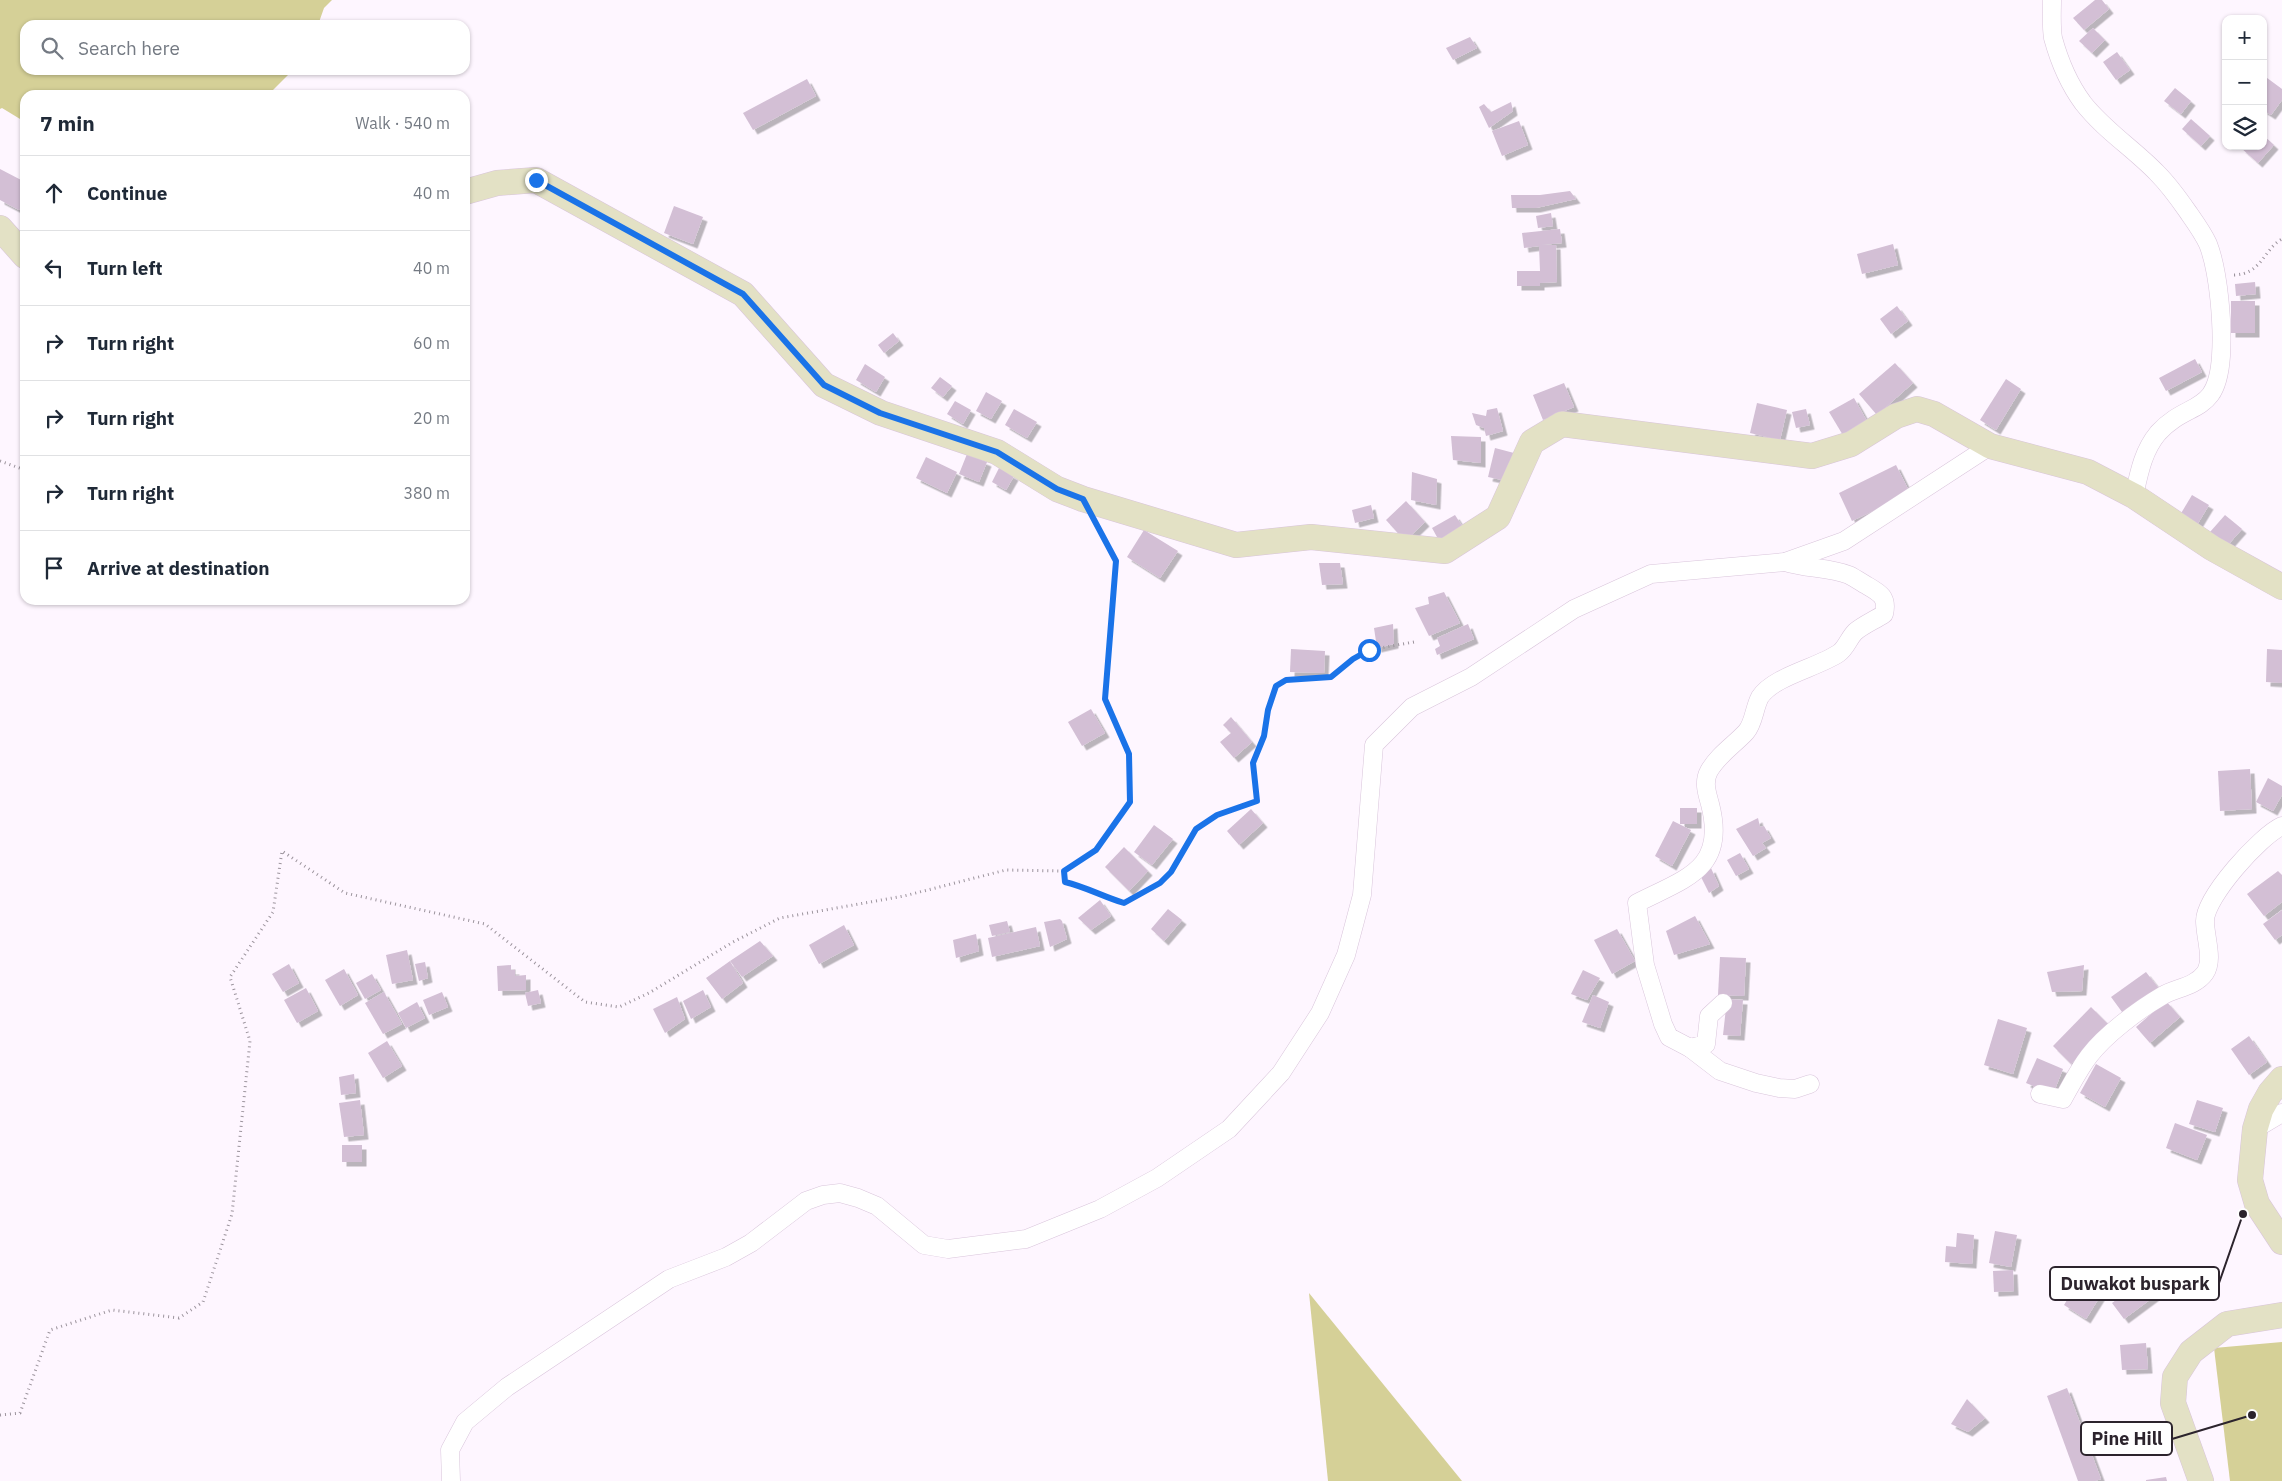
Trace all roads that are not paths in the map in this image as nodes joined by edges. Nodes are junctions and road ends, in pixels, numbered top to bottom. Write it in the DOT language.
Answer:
graph roads {
  1 [pos="2052,0"];
  2 [pos="470,191"];
  3 [pos="0,228"];
  4 [pos="20,250"];
  5 [pos="1990,446"];
  6 [pos="2134,496"];
  7 [pos="1785,562"];
  8 [pos="2282,587"];
  9 [pos="2282,826"];
  10 [pos="1723,1003"];
  11 [pos="1690,1048"];
  12 [pos="2282,1079"];
  13 [pos="1810,1084"];
  14 [pos="2040,1094"];
  15 [pos="2282,1113"];
  16 [pos="2255,1129"];
  17 [pos="2282,1242"];
  18 [pos="2282,1315"];
  19 [pos="451,1481"];
  20 [pos="2201,1481"];
  1 -- 6 [label="street"];
  2 -- 5 [label="main road"];
  3 -- 4 [label="main road"];
  5 -- 6 [label="main road"];
  5 -- 7 [label="street"];
  6 -- 8 [label="main road"];
  7 -- 11 [label="street"];
  7 -- 19 [label="street"];
  9 -- 14 [label="street"];
  10 -- 11 [label="street"];
  11 -- 13 [label="street"];
  12 -- 16 [label="main road"];
  15 -- 16 [label="street"];
  16 -- 17 [label="main road"];
  18 -- 20 [label="main road"];
}
